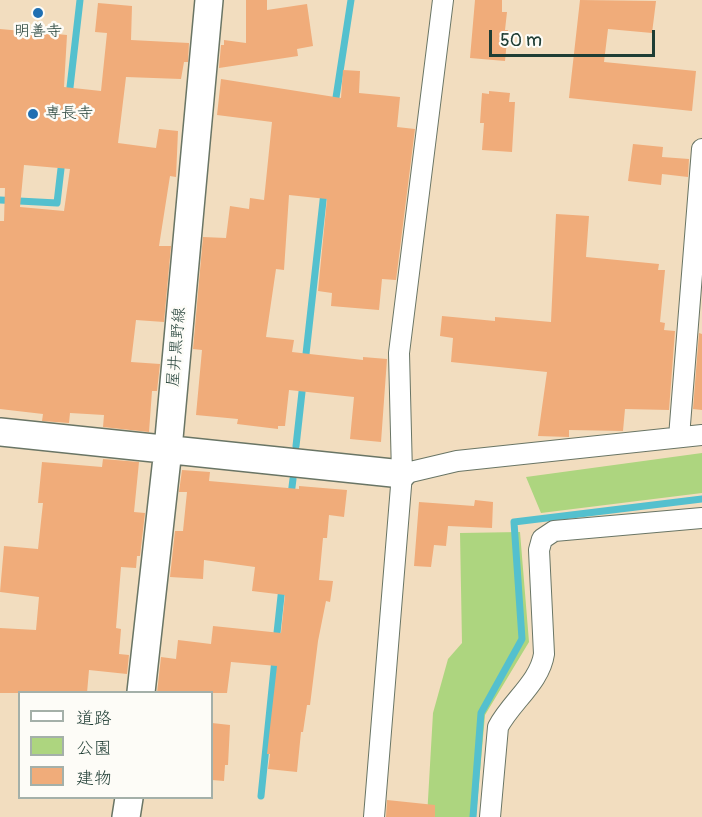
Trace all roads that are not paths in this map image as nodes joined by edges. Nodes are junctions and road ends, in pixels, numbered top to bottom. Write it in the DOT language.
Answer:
graph roads {
  1 [pos="209,0"];
  2 [pos="443,0"];
  3 [pos="702,149"];
  4 [pos="0,432"];
  5 [pos="702,435"];
  6 [pos="679,437"];
  7 [pos="168,449"];
  8 [pos="402,474"];
  9 [pos="702,518"];
  10 [pos="141,691"];
  11 [pos="129,799"];
  12 [pos="126,817"];
  13 [pos="374,817"];
  14 [pos="490,817"];
  1 -- 7 [label="main road, 屋井黒野線"];
  2 -- 8 [label="street"];
  3 -- 6 [label="street"];
  4 -- 7 [label="main road"];
  5 -- 6 [label="street"];
  6 -- 8 [label="street"];
  7 -- 8 [label="main road"];
  7 -- 10 [label="main road, 屋井黒野線"];
  8 -- 13 [label="street"];
  9 -- 14 [label="street"];
  11 -- 12 [label="main road"];
}
